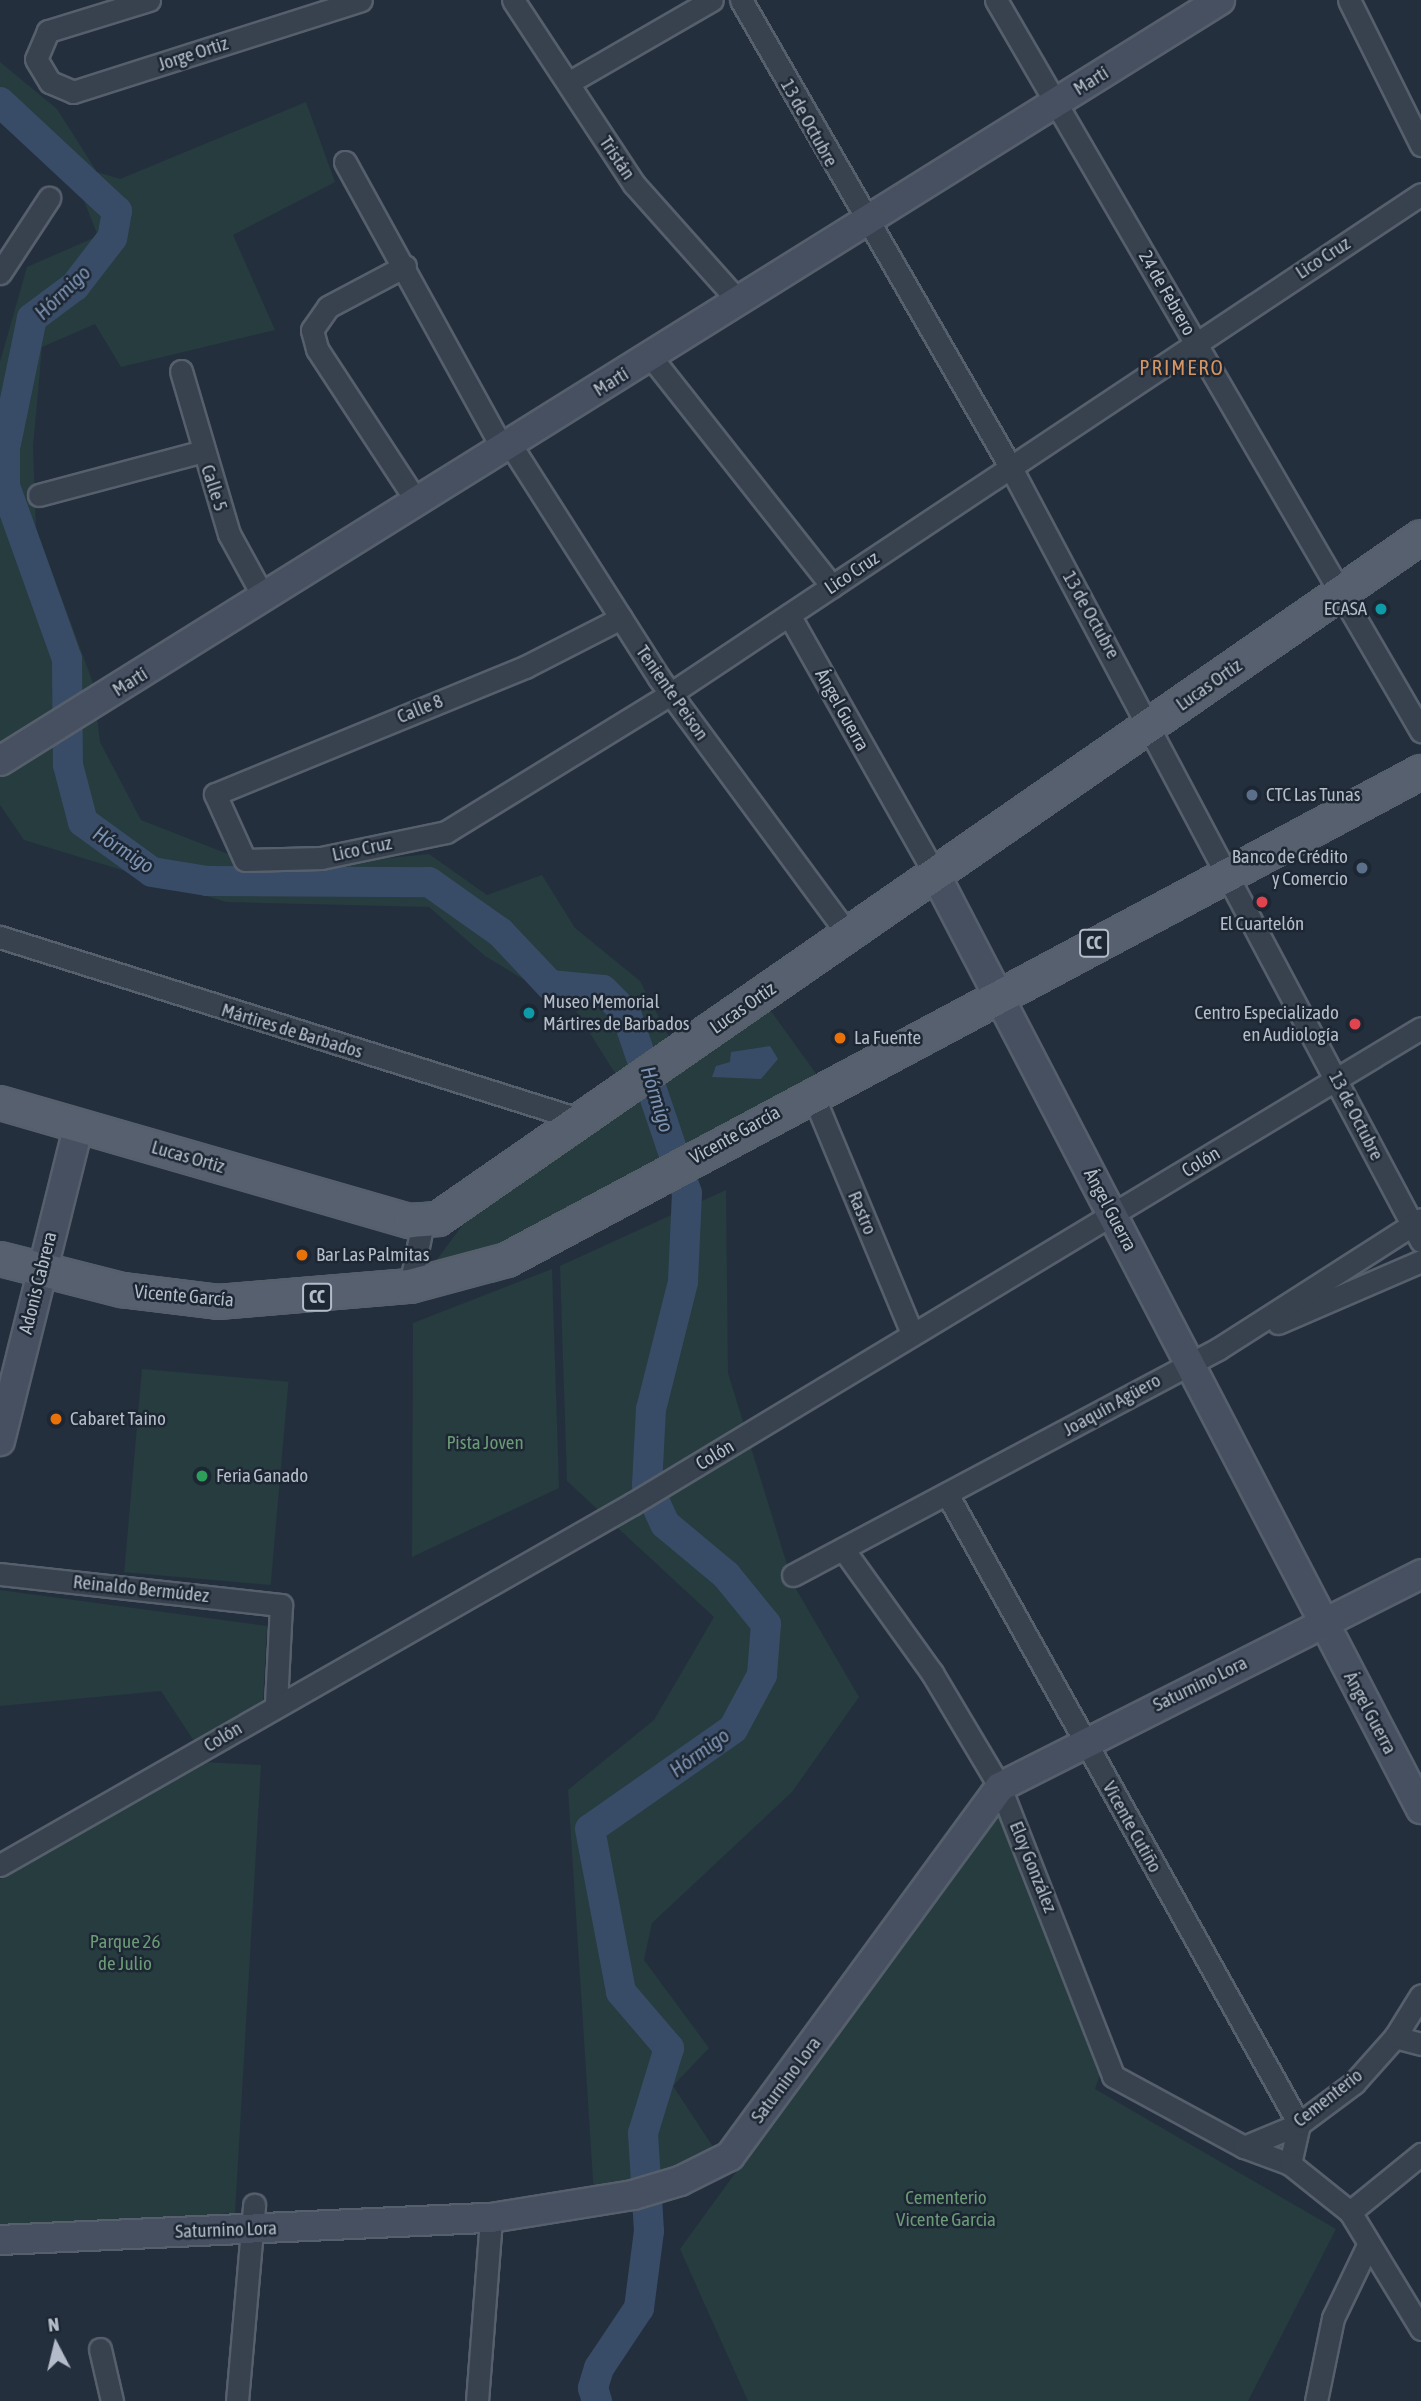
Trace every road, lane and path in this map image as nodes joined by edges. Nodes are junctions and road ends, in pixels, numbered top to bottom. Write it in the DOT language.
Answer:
graph roads {
  1 [pos="149,0"];
  2 [pos="361,0"];
  3 [pos="513,0"];
  4 [pos="712,0"];
  5 [pos="741,0"];
  6 [pos="996,0"];
  7 [pos="1220,0"];
  8 [pos="1349,0"];
  9 [pos="568,83"];
  10 [pos="1058,103"];
  11 [pos="1421,145"];
  12 [pos="345,162"];
  13 [pos="1421,194"];
  14 [pos="49,198"];
  15 [pos="865,223"];
  16 [pos="405,266"];
  17 [pos="0,273"];
  18 [pos="739,302"];
  19 [pos="1195,341"];
  20 [pos="650,357"];
  21 [pos="181,370"];
  22 [pos="507,446"];
  23 [pos="202,451"];
  24 [pos="1011,468"];
  25 [pos="39,495"];
  26 [pos="417,502"];
  27 [pos="1421,537"];
  28 [pos="832,586"];
  29 [pos="1341,594"];
  30 [pos="264,598"];
  31 [pos="789,615"];
  32 [pos="621,618"];
  33 [pos="670,694"];
  34 [pos="1151,725"];
  35 [pos="1421,731"];
  36 [pos="0,761"];
  37 [pos="1421,772"];
  38 [pos="245,860"];
  39 [pos="1231,873"];
  40 [pos="935,874"];
  41 [pos="848,933"];
  42 [pos="0,937"];
  43 [pos="996,994"];
  44 [pos="1421,1028"];
  45 [pos="1337,1080"];
  46 [pos="812,1093"];
  47 [pos="0,1103"];
  48 [pos="585,1121"];
  49 [pos="79,1125"];
  50 [pos="1113,1215"];
  51 [pos="423,1222"];
  52 [pos="1418,1229"];
  53 [pos="0,1259"];
  54 [pos="1421,1261"];
  55 [pos="39,1273"];
  56 [pos="410,1286"];
  57 [pos="912,1333"];
  58 [pos="1218,1349"];
  59 [pos="1189,1363"];
  60 [pos="0,1441"];
  61 [pos="947,1494"];
  62 [pos="843,1549"];
  63 [pos="0,1573"];
  64 [pos="1421,1574"];
  65 [pos="793,1575"];
  66 [pos="1323,1623"];
  67 [pos="276,1705"];
  68 [pos="1084,1742"];
  69 [pos="1000,1787"];
  70 [pos="1421,1809"];
  71 [pos="0,1865"];
  72 [pos="1421,1995"];
  73 [pos="1395,2037"];
  74 [pos="1421,2044"];
  75 [pos="1299,2124"];
  76 [pos="1244,2147"];
  77 [pos="1421,2154"];
  78 [pos="1290,2164"];
  79 [pos="1350,2212"];
  80 [pos="253,2217"];
  81 [pos="491,2218"];
  82 [pos="0,2239"];
  83 [pos="1368,2245"];
  84 [pos="1419,2319"];
  85 [pos="100,2349"];
  86 [pos="112,2401"];
  87 [pos="237,2401"];
  88 [pos="478,2401"];
  89 [pos="1316,2401"];
  1 -- 2 [label="street, Jorge Ortiz"];
  3 -- 9 [label="street, Tristán"];
  4 -- 9 [label="street"];
  5 -- 15 [label="street, 13 de Octubre"];
  6 -- 10 [label="street, 24 de Febrero"];
  7 -- 10 [label="street, Martí"];
  8 -- 11 [label="street"];
  9 -- 18 [label="street, Tristán"];
  10 -- 15 [label="street, Martí"];
  10 -- 19 [label="street, 24 de Febrero"];
  12 -- 16 [label="street, Teniente Peison"];
  13 -- 19 [label="street, Lico Cruz"];
  14 -- 17 [label="street"];
  15 -- 18 [label="street, Martí"];
  15 -- 24 [label="street, 13 de Octubre"];
  16 -- 22 [label="street, Teniente Peison"];
  16 -- 26 [label="street"];
  18 -- 20 [label="street, Martí"];
  19 -- 24 [label="street, Lico Cruz"];
  19 -- 29 [label="street, 24 de Febrero"];
  20 -- 22 [label="street, Martí"];
  20 -- 28 [label="street"];
  21 -- 23 [label="street, Calle 5"];
  22 -- 26 [label="street, Martí"];
  22 -- 32 [label="street, Teniente Peison"];
  23 -- 25 [label="street"];
  23 -- 30 [label="street, Calle 5"];
  24 -- 28 [label="street, Lico Cruz"];
  24 -- 34 [label="street, 13 de Octubre"];
  26 -- 30 [label="street, Martí"];
  27 -- 29 [label="main road, Lucas Ortiz"];
  28 -- 31 [label="street, Lico Cruz"];
  29 -- 34 [label="main road, Lucas Ortiz"];
  29 -- 35 [label="street, 24 de Febrero"];
  30 -- 36 [label="street, Martí"];
  31 -- 33 [label="street, Lico Cruz"];
  31 -- 40 [label="street, Ángel Guerra"];
  32 -- 33 [label="street, Teniente Peison"];
  32 -- 38 [label="street, Calle 8"];
  33 -- 38 [label="street, Lico Cruz"];
  33 -- 41 [label="street, Teniente Peison"];
  34 -- 39 [label="street, 13 de Octubre"];
  34 -- 40 [label="main road, Lucas Ortiz"];
  37 -- 39 [label="main road, Vicente García / CC"];
  39 -- 43 [label="main road, Vicente García / CC"];
  39 -- 45 [label="street, 13 de Octubre"];
  40 -- 41 [label="main road, Lucas Ortiz"];
  40 -- 43 [label="street, Ángel Guerra"];
  41 -- 48 [label="main road, Lucas Ortiz"];
  42 -- 48 [label="street, Mártires de Barbados"];
  43 -- 46 [label="main road, Vicente García / CC"];
  43 -- 50 [label="street, Ángel Guerra"];
  44 -- 45 [label="street, Colón"];
  45 -- 50 [label="street, Colón"];
  45 -- 52 [label="street, 13 de Octubre"];
  46 -- 56 [label="main road, Vicente García / CC"];
  46 -- 57 [label="street, Rastro"];
  47 -- 49 [label="main road, Lucas Ortiz"];
  48 -- 51 [label="main road, Lucas Ortiz"];
  49 -- 51 [label="main road, Lucas Ortiz"];
  49 -- 55 [label="street, Adonis Cabrera"];
  50 -- 57 [label="street, Colón"];
  50 -- 59 [label="street, Ángel Guerra"];
  51 -- 56 [label="street"];
  52 -- 58 [label="street, Joaquín Agüero"];
  53 -- 55 [label="main road, Vicente García / CC"];
  54 -- 58 [label="street"];
  55 -- 56 [label="main road, Vicente García / CC"];
  55 -- 60 [label="street, Adonis Cabrera"];
  57 -- 67 [label="street, Colón"];
  58 -- 59 [label="street, Joaquín Agüero"];
  59 -- 61 [label="street, Joaquín Agüero"];
  59 -- 66 [label="street, Ángel Guerra"];
  61 -- 62 [label="street, Joaquín Agüero"];
  61 -- 68 [label="street, Vicente Cutiño"];
  62 -- 65 [label="street, Joaquín Agüero"];
  62 -- 69 [label="street, Eloy González"];
  63 -- 67 [label="street, Reinaldo Bermúdez"];
  64 -- 66 [label="street, Saturnino Lora"];
  66 -- 68 [label="street, Saturnino Lora"];
  66 -- 70 [label="street, Ángel Guerra"];
  67 -- 71 [label="street, Colón"];
  68 -- 69 [label="street, Saturnino Lora"];
  68 -- 75 [label="street, Vicente Cutiño"];
  69 -- 76 [label="street, Eloy González"];
  69 -- 81 [label="street, Saturnino Lora"];
  72 -- 73 [label="street, Cementerio"];
  73 -- 74 [label="street"];
  73 -- 75 [label="street, Cementerio"];
  75 -- 76 [label="street, Cementerio"];
  75 -- 78 [label="street"];
  76 -- 78 [label="street"];
  77 -- 79 [label="street"];
  78 -- 79 [label="street"];
  79 -- 83 [label="street"];
  80 -- 81 [label="street, Saturnino Lora"];
  80 -- 82 [label="street, Saturnino Lora"];
  80 -- 87 [label="street"];
  81 -- 88 [label="street"];
  83 -- 84 [label="street"];
  83 -- 89 [label="street"];
  85 -- 86 [label="street"];
}
